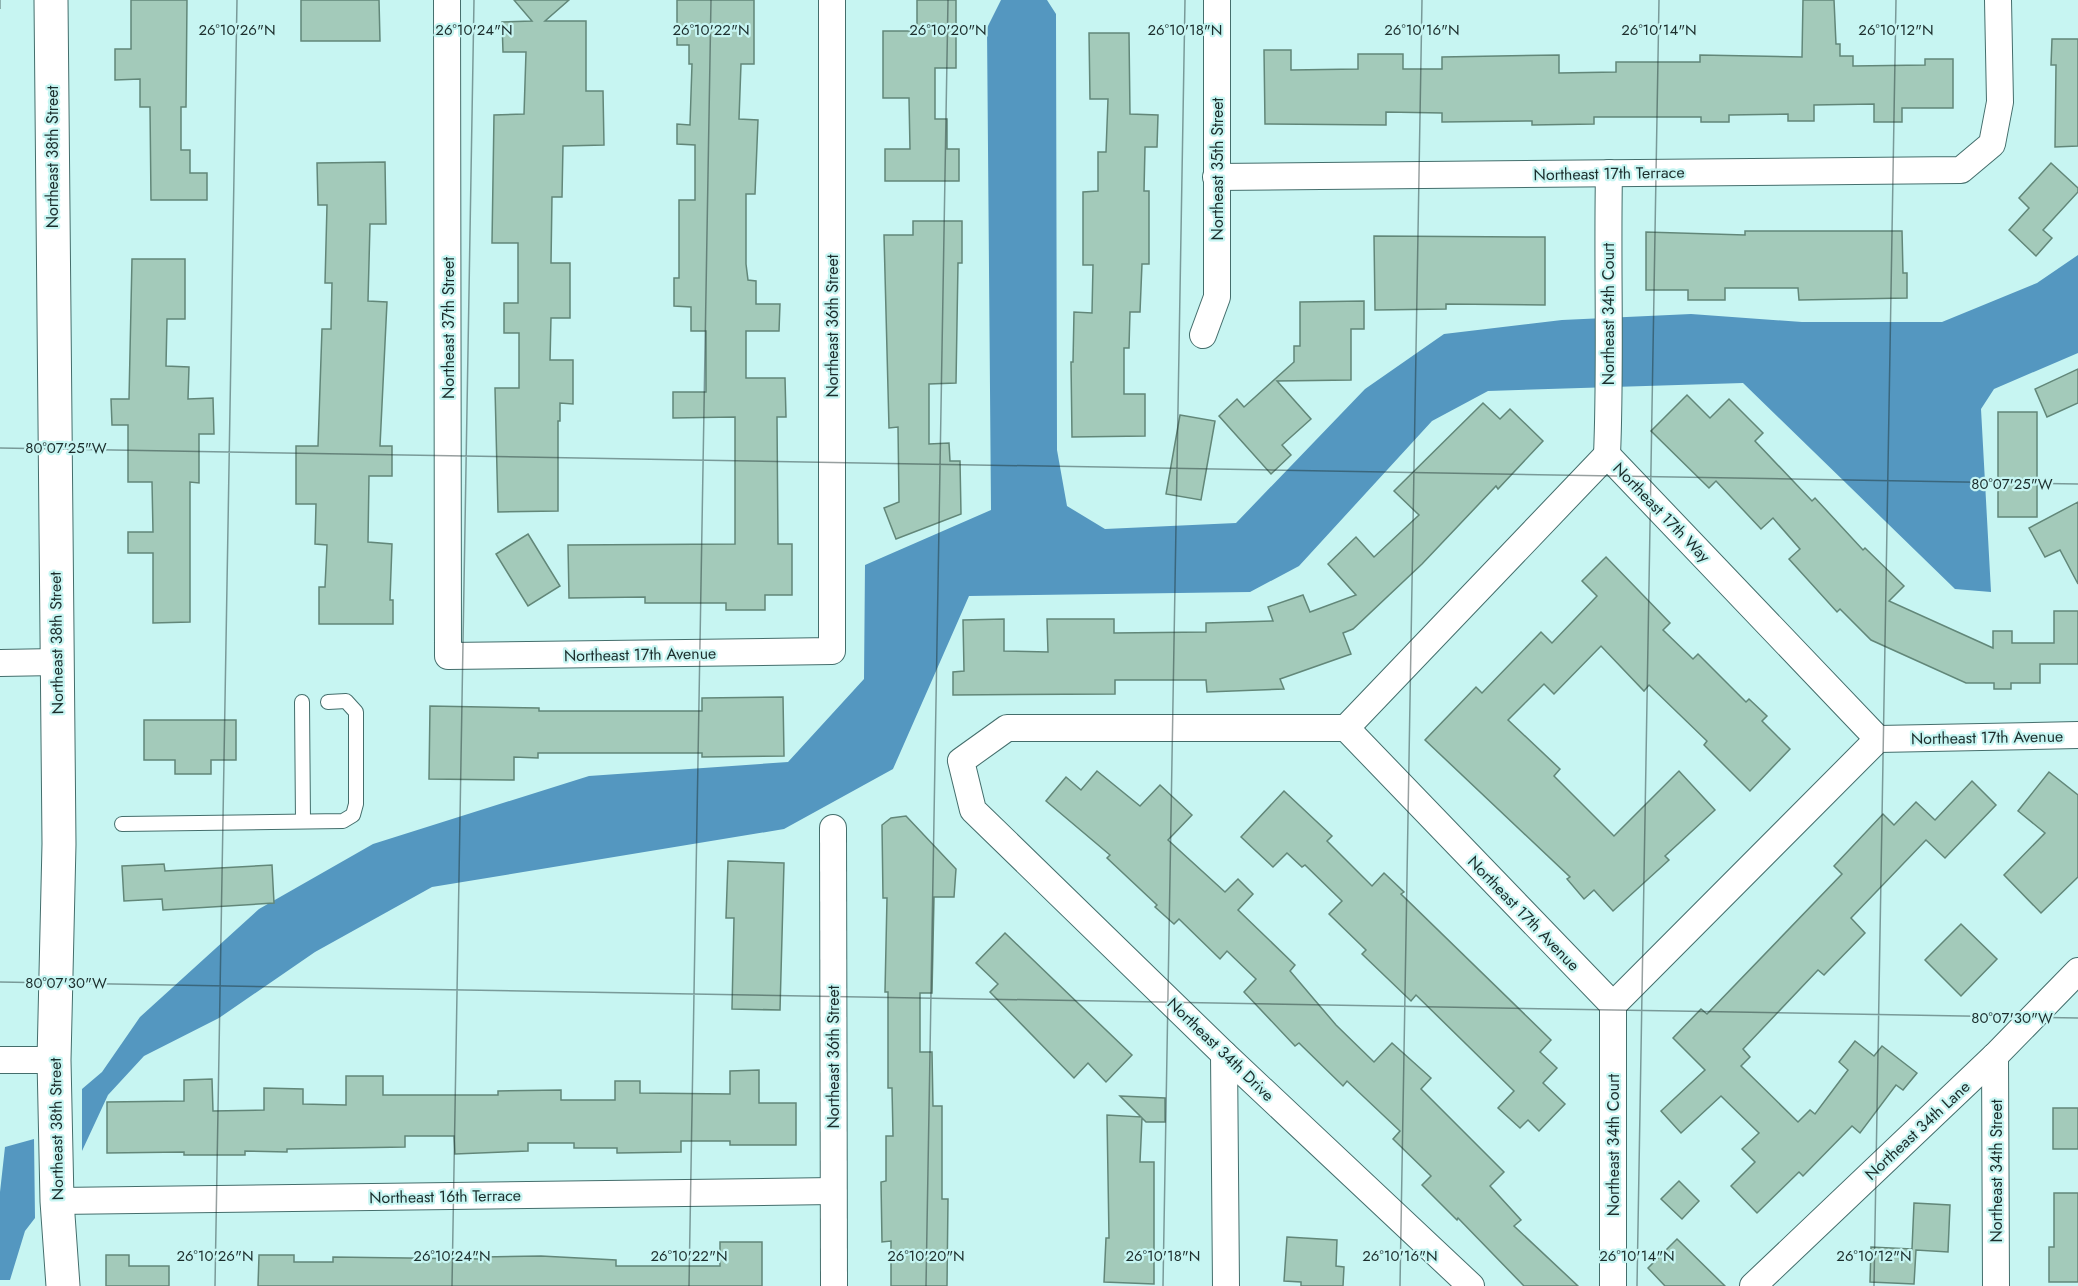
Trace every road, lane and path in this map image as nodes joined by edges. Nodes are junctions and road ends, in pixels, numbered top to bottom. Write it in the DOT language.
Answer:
graph roads {
  1 [pos="51,0"];
  2 [pos="447,0"];
  3 [pos="832,0"];
  4 [pos="1217,0"];
  5 [pos="1998,0"];
  6 [pos="1609,173"];
  7 [pos="1216,177"];
  8 [pos="1203,335"];
  9 [pos="1607,455"];
  10 [pos="832,651"];
  11 [pos="448,656"];
  12 [pos="56,662"];
  13 [pos="0,663"];
  14 [pos="302,702"];
  15 [pos="328,702"];
  16 [pos="1346,728"];
  17 [pos="2078,735"];
  18 [pos="1878,739"];
  19 [pos="303,821"];
  20 [pos="122,824"];
  21 [pos="833,828"];
  22 [pos="2078,971"];
  23 [pos="1613,1005"];
  24 [pos="1224,1054"];
  25 [pos="1995,1056"];
  26 [pos="0,1060"];
  27 [pos="54,1060"];
  28 [pos="833,1191"];
  29 [pos="57,1201"];
  30 [pos="63,1286"];
  31 [pos="834,1286"];
  32 [pos="1226,1286"];
  33 [pos="1471,1286"];
  34 [pos="1613,1286"];
  35 [pos="1753,1286"];
  36 [pos="1996,1286"];
  1 -- 12 [label="street, Northeast 38th Street"];
  2 -- 11 [label="street, Northeast 37th Street"];
  3 -- 10 [label="street, Northeast 36th Street"];
  4 -- 7 [label="street, Northeast 35th Street"];
  5 -- 6 [label="street, Northeast 17th Terrace"];
  6 -- 7 [label="street, Northeast 17th Terrace"];
  6 -- 9 [label="street, Northeast 34th Court"];
  7 -- 8 [label="street, Northeast 35th Street"];
  9 -- 16 [label="street, Northeast 17th Way"];
  9 -- 18 [label="street, Northeast 17th Way"];
  10 -- 11 [label="street, Northeast 17th Avenue"];
  12 -- 13 [label="street"];
  12 -- 27 [label="street, Northeast 38th Street"];
  14 -- 19 [label="lane"];
  15 -- 19 [label="lane"];
  16 -- 23 [label="street, Northeast 17th Avenue"];
  16 -- 24 [label="street, Northeast 34th Drive"];
  17 -- 18 [label="street, Northeast 17th Avenue"];
  18 -- 23 [label="street"];
  19 -- 20 [label="lane"];
  21 -- 28 [label="street, Northeast 36th Street"];
  22 -- 25 [label="street, Northeast 34th Lane"];
  23 -- 34 [label="street, Northeast 34th Court"];
  24 -- 32 [label="street"];
  24 -- 33 [label="street, Northeast 34th Drive"];
  25 -- 35 [label="street, Northeast 34th Lane"];
  25 -- 36 [label="street, Northeast 34th Street"];
  26 -- 27 [label="street"];
  27 -- 29 [label="street, Northeast 38th Street"];
  28 -- 29 [label="street, Northeast 16th Terrace"];
  28 -- 31 [label="street, Northeast 36th Street"];
  29 -- 30 [label="street, Northeast 38th Street"];
}
